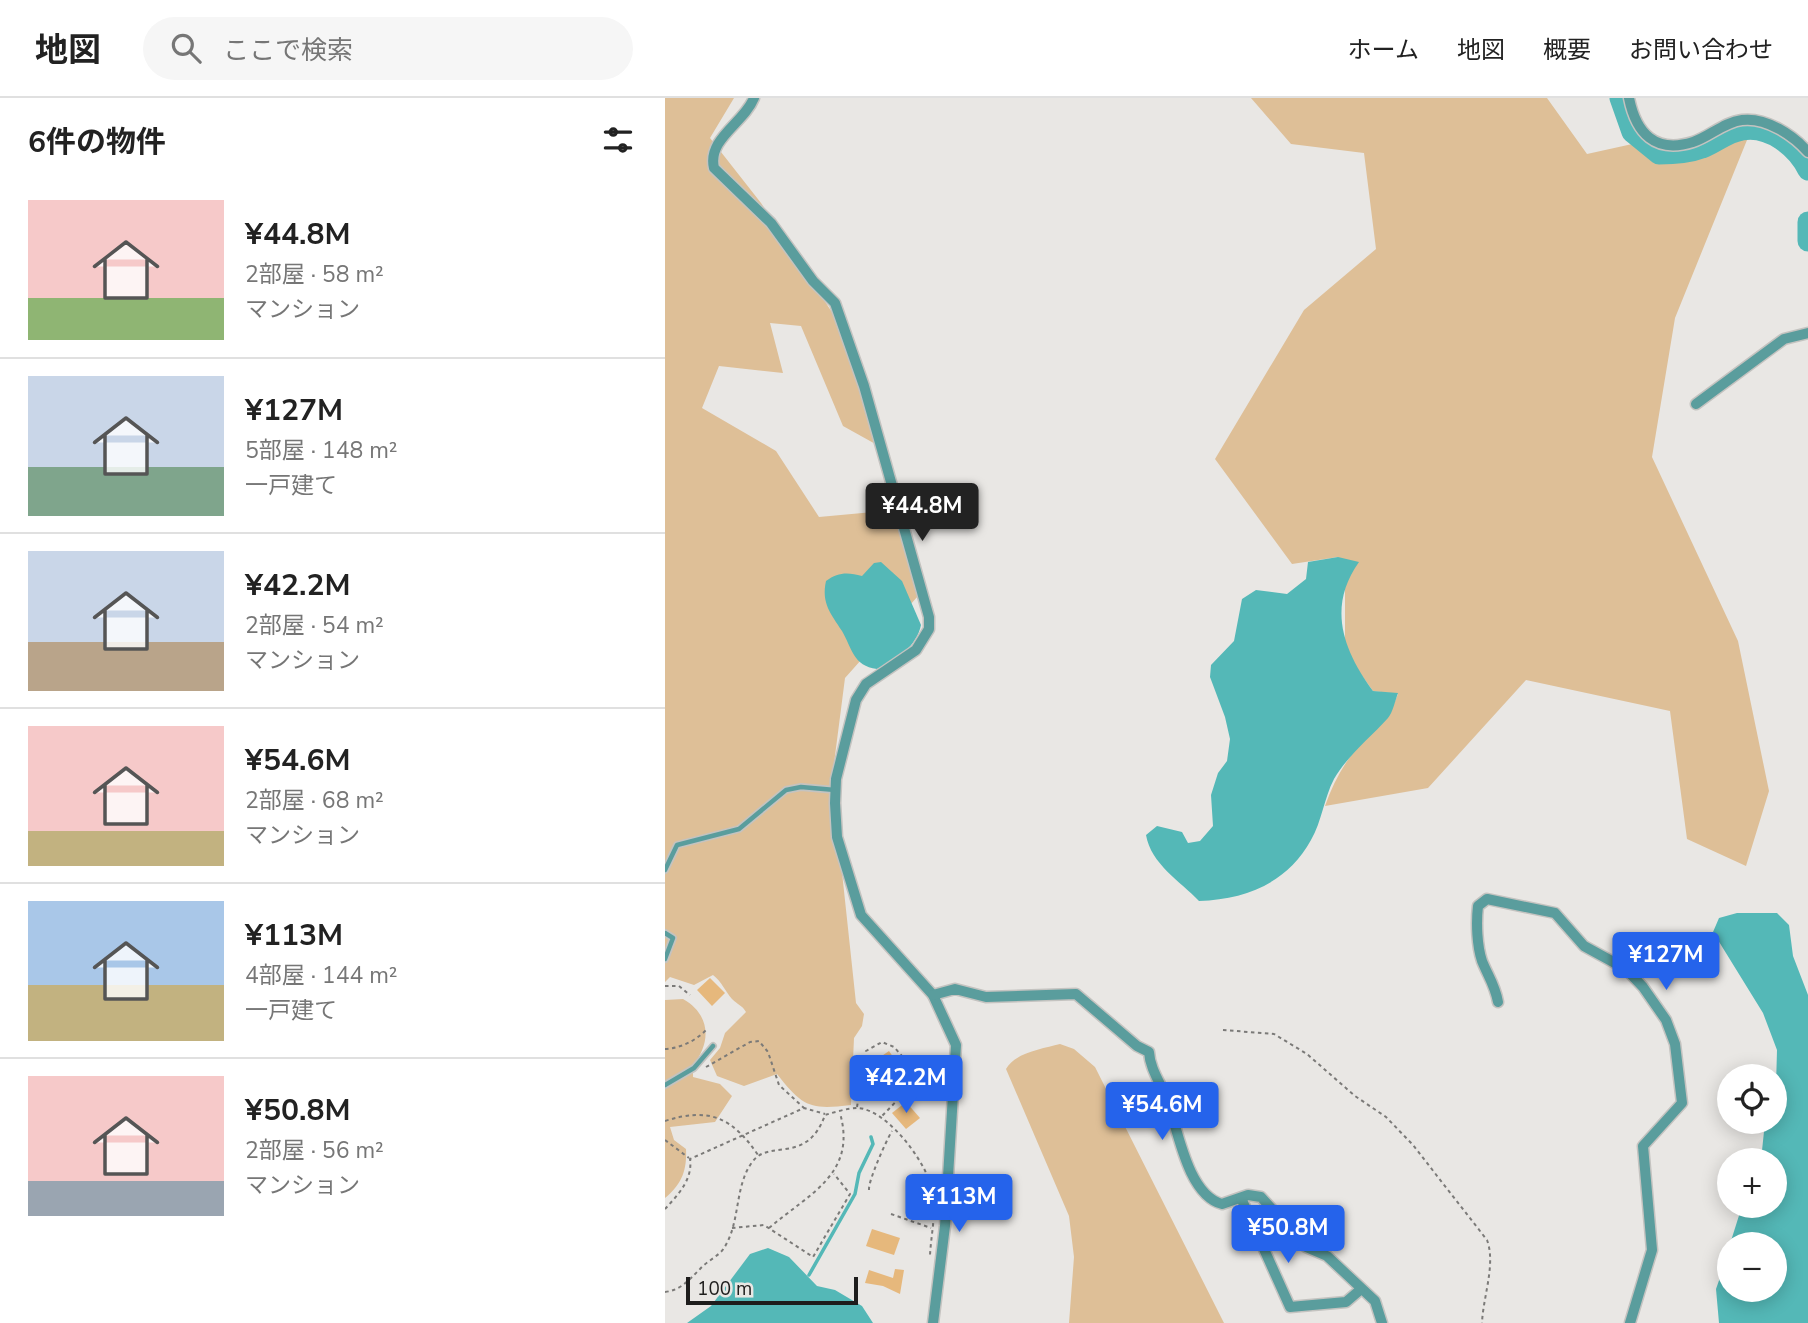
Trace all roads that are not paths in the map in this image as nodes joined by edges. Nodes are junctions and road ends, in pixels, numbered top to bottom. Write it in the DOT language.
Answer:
graph roads {
  1 [pos="754,98"];
  2 [pos="1629,98"];
  3 [pos="1808,152"];
  4 [pos="1808,332"];
  5 [pos="1696,404"];
  6 [pos="835,790"];
  7 [pos="665,870"];
  8 [pos="665,933"];
  9 [pos="665,959"];
  10 [pos="933,995"];
  11 [pos="1498,1002"];
  12 [pos="713,1046"];
  13 [pos="665,1085"];
  14 [pos="1241,1198"];
  15 [pos="1360,1290"];
  16 [pos="933,1323"];
  17 [pos="1382,1323"];
  18 [pos="1630,1323"];
  1 -- 6 [label="street"];
  2 -- 3 [label="street"];
  4 -- 5 [label="street"];
  6 -- 7 [label="lane"];
  6 -- 10 [label="street"];
  8 -- 9 [label="lane"];
  10 -- 14 [label="street"];
  10 -- 16 [label="street"];
  11 -- 18 [label="street"];
  12 -- 13 [label="lane"];
  14 -- 15 [label="street"];
  14 -- 15 [label="street"];
  15 -- 17 [label="street"];
}
